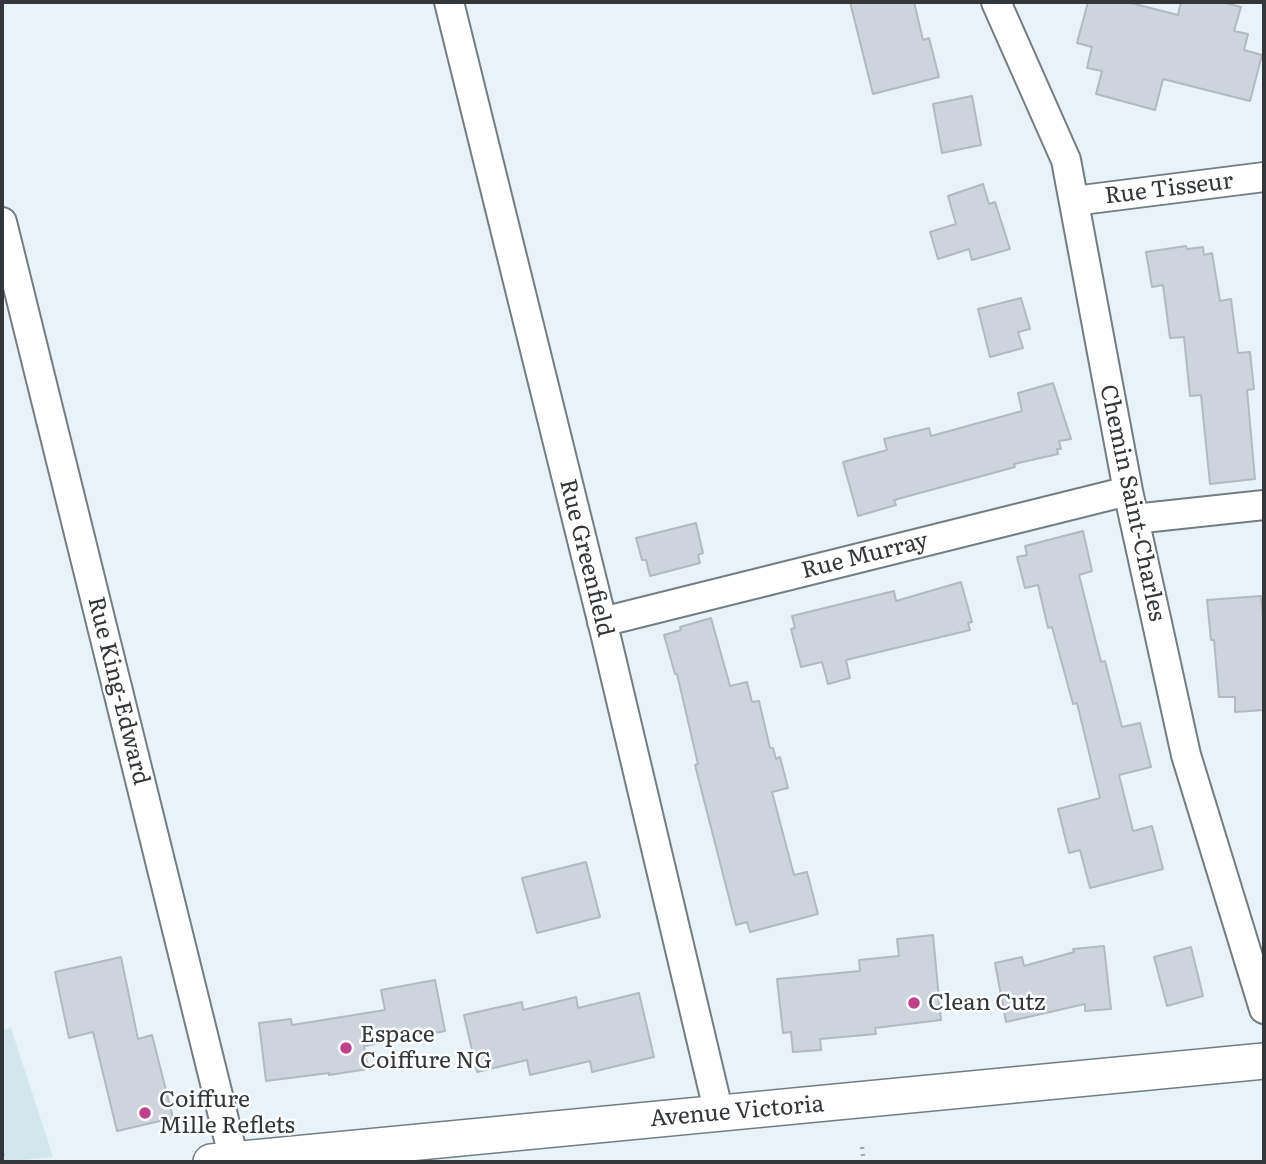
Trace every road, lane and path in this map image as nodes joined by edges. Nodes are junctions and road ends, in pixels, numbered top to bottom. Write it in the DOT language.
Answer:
graph roads {
  1 [pos="449,2"];
  2 [pos="996,2"];
  3 [pos="1264,177"];
  4 [pos="1074,201"];
  5 [pos="2,222"];
  6 [pos="1128,491"];
  7 [pos="1264,505"];
  8 [pos="1134,519"];
  9 [pos="602,622"];
  10 [pos="1264,1009"];
  11 [pos="1264,1061"];
  12 [pos="719,1114"];
  13 [pos="862,1147"];
  14 [pos="2,1154"];
  15 [pos="335,1157"];
  16 [pos="223,1161"];
  17 [pos="4,1162"];
  18 [pos="864,1162"];
  1 -- 9 [label="street, Rue Greenfield"];
  2 -- 4 [label="street, Chemin Saint-Charles"];
  3 -- 4 [label="street, Rue Tisseur"];
  4 -- 6 [label="street, Chemin Saint-Charles"];
  5 -- 16 [label="street, Rue King-Edward"];
  6 -- 8 [label="street, Chemin Saint-Charles"];
  6 -- 9 [label="street, Rue Murray"];
  7 -- 8 [label="street"];
  8 -- 10 [label="street, Chemin Saint-Charles"];
  9 -- 12 [label="street, Rue Greenfield"];
  11 -- 12 [label="street, Avenue Victoria"];
  12 -- 15 [label="street, Avenue Victoria"];
  13 -- 18 [label="path"];
  14 -- 17 [label="path"];
  15 -- 16 [label="street, Avenue Victoria"];
}
